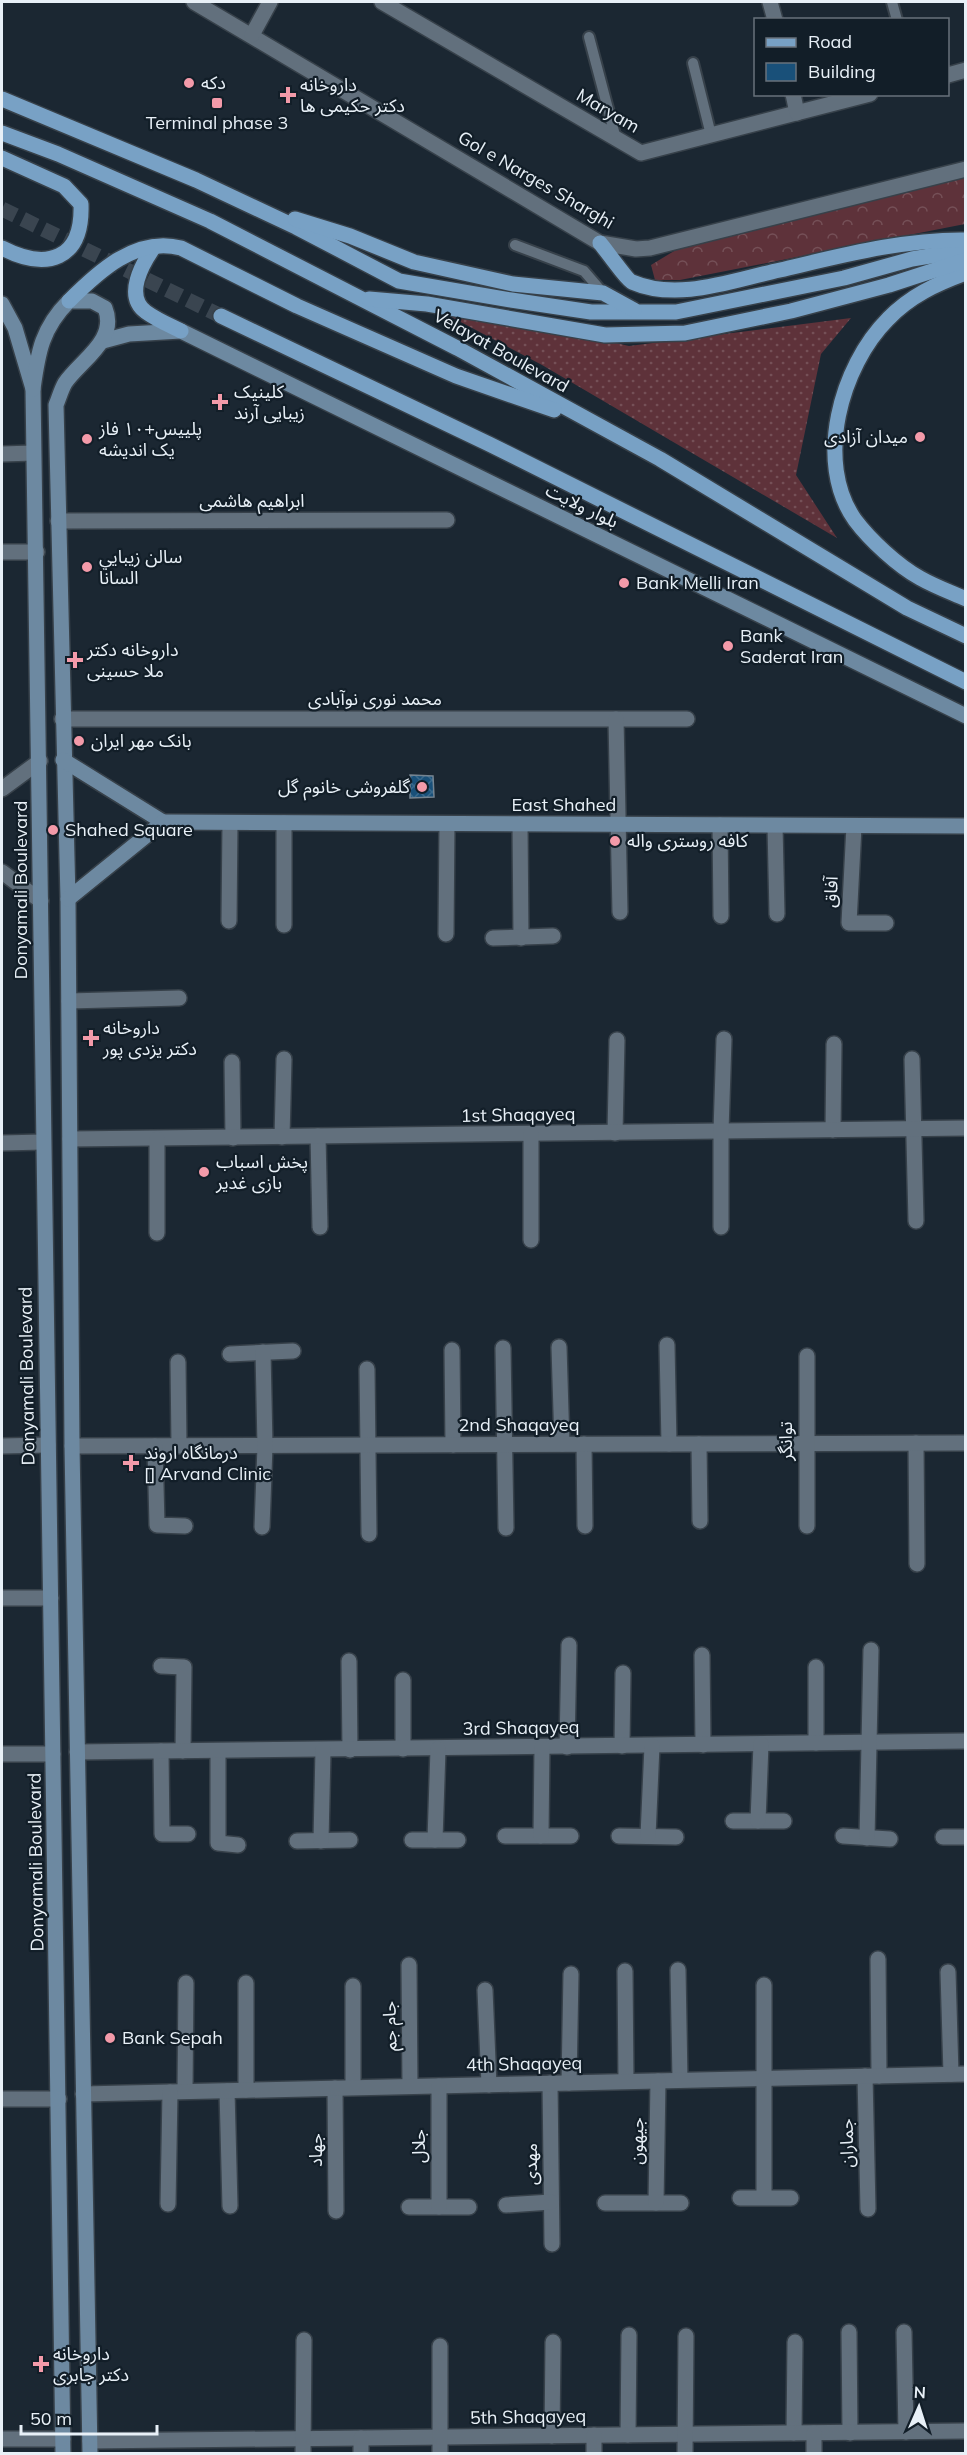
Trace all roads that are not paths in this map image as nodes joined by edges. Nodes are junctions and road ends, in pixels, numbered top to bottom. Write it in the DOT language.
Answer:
graph roads {
  1 [pos="194,2"];
  2 [pos="270,2"];
  3 [pos="382,2"];
  4 [pos="770,2"];
  5 [pos="892,2"];
  6 [pos="774,18"];
  7 [pos="896,18"];
  8 [pos="252,34"];
  9 [pos="589,37"];
  10 [pos="693,63"];
  11 [pos="966,70"];
  12 [pos="949,75"];
  13 [pos="793,96"];
  14 [pos="862,96"];
  15 [pos="2,99"];
  16 [pos="797,113"];
  17 [pos="2,134"];
  18 [pos="711,135"];
  19 [pos="616,139"];
  20 [pos="2,158"];
  21 [pos="966,169"];
  22 [pos="249,204"];
  23 [pos="966,240"];
  24 [pos="600,243"];
  25 [pos="515,245"];
  26 [pos="154,247"];
  27 [pos="2,248"];
  28 [pos="966,250"];
  29 [pos="966,260"];
  30 [pos="966,273"];
  31 [pos="603,293"];
  32 [pos="360,298"];
  33 [pos="69,301"];
  34 [pos="2,304"];
  35 [pos="637,311"];
  36 [pos="221,316"];
  37 [pos="181,331"];
  38 [pos="103,341"];
  39 [pos="33,389"];
  40 [pos="591,423"];
  41 [pos="33,453"];
  42 [pos="2,454"];
  43 [pos="447,520"];
  44 [pos="58,521"];
  45 [pos="2,552"];
  46 [pos="36,552"];
  47 [pos="966,599"];
  48 [pos="966,636"];
  49 [pos="966,682"];
  50 [pos="966,716"];
  51 [pos="62,719"];
  52 [pos="616,719"];
  53 [pos="687,719"];
  54 [pos="63,760"];
  55 [pos="40,761"];
  56 [pos="2,789"];
  57 [pos="163,822"];
  58 [pos="230,823"];
  59 [pos="284,823"];
  60 [pos="447,824"];
  61 [pos="520,824"];
  62 [pos="620,825"];
  63 [pos="720,825"];
  64 [pos="775,826"];
  65 [pos="854,826"];
  66 [pos="966,826"];
  67 [pos="2,872"];
  68 [pos="68,899"];
  69 [pos="41,901"];
  70 [pos="620,912"];
  71 [pos="777,914"];
  72 [pos="721,916"];
  73 [pos="229,921"];
  74 [pos="886,923"];
  75 [pos="284,925"];
  76 [pos="446,933"];
  77 [pos="553,936"];
  78 [pos="493,938"];
  79 [pos="521,938"];
  80 [pos="179,998"];
  81 [pos="69,1001"];
  82 [pos="724,1038"];
  83 [pos="617,1040"];
  84 [pos="834,1044"];
  85 [pos="284,1059"];
  86 [pos="912,1059"];
  87 [pos="232,1062"];
  88 [pos="966,1128"];
  89 [pos="913,1129"];
  90 [pos="833,1130"];
  91 [pos="721,1131"];
  92 [pos="615,1133"];
  93 [pos="531,1134"];
  94 [pos="318,1136"];
  95 [pos="282,1137"];
  96 [pos="157,1138"];
  97 [pos="233,1138"];
  98 [pos="70,1139"];
  99 [pos="43,1142"];
  100 [pos="2,1143"];
  101 [pos="916,1221"];
  102 [pos="320,1227"];
  103 [pos="721,1227"];
  104 [pos="157,1233"];
  105 [pos="531,1240"];
  106 [pos="667,1345"];
  107 [pos="559,1347"];
  108 [pos="502,1348"];
  109 [pos="452,1350"];
  110 [pos="293,1351"];
  111 [pos="263,1352"];
  112 [pos="230,1354"];
  113 [pos="807,1356"];
  114 [pos="178,1362"];
  115 [pos="367,1369"];
  116 [pos="806,1443"];
  117 [pos="916,1443"];
  118 [pos="966,1443"];
  119 [pos="562,1444"];
  120 [pos="584,1444"];
  121 [pos="669,1444"];
  122 [pos="699,1444"];
  123 [pos="368,1445"];
  124 [pos="453,1445"];
  125 [pos="505,1445"];
  126 [pos="2,1446"];
  127 [pos="48,1446"];
  128 [pos="72,1446"];
  129 [pos="155,1446"];
  130 [pos="179,1446"];
  131 [pos="265,1446"];
  132 [pos="700,1521"];
  133 [pos="184,1526"];
  134 [pos="585,1526"];
  135 [pos="807,1526"];
  136 [pos="262,1527"];
  137 [pos="506,1528"];
  138 [pos="369,1534"];
  139 [pos="917,1564"];
  140 [pos="2,1598"];
  141 [pos="51,1598"];
  142 [pos="569,1646"];
  143 [pos="871,1650"];
  144 [pos="702,1655"];
  145 [pos="349,1661"];
  146 [pos="161,1666"];
  147 [pos="816,1667"];
  148 [pos="623,1673"];
  149 [pos="403,1680"];
  150 [pos="966,1741"];
  151 [pos="816,1743"];
  152 [pos="869,1743"];
  153 [pos="761,1744"];
  154 [pos="703,1745"];
  155 [pos="622,1746"];
  156 [pos="652,1746"];
  157 [pos="542,1747"];
  158 [pos="567,1747"];
  159 [pos="403,1749"];
  160 [pos="438,1749"];
  161 [pos="323,1750"];
  162 [pos="350,1750"];
  163 [pos="161,1751"];
  164 [pos="183,1751"];
  165 [pos="218,1751"];
  166 [pos="77,1752"];
  167 [pos="2,1754"];
  168 [pos="53,1754"];
  169 [pos="733,1821"];
  170 [pos="758,1821"];
  171 [pos="784,1821"];
  172 [pos="188,1834"];
  173 [pos="505,1836"];
  174 [pos="541,1836"];
  175 [pos="572,1836"];
  176 [pos="619,1836"];
  177 [pos="648,1836"];
  178 [pos="843,1836"];
  179 [pos="676,1837"];
  180 [pos="943,1837"];
  181 [pos="966,1837"];
  182 [pos="867,1838"];
  183 [pos="890,1839"];
  184 [pos="321,1840"];
  185 [pos="350,1840"];
  186 [pos="412,1840"];
  187 [pos="435,1840"];
  188 [pos="458,1840"];
  189 [pos="297,1841"];
  190 [pos="238,1845"];
  191 [pos="878,1959"];
  192 [pos="408,1965"];
  193 [pos="678,1970"];
  194 [pos="625,1971"];
  195 [pos="948,1972"];
  196 [pos="571,1974"];
  197 [pos="186,1983"];
  198 [pos="246,1983"];
  199 [pos="764,1985"];
  200 [pos="353,1986"];
  201 [pos="485,1990"];
  202 [pos="958,2074"];
  203 [pos="872,2076"];
  204 [pos="764,2078"];
  205 [pos="680,2080"];
  206 [pos="658,2081"];
  207 [pos="626,2082"];
  208 [pos="550,2083"];
  209 [pos="569,2083"];
  210 [pos="489,2085"];
  211 [pos="410,2086"];
  212 [pos="439,2086"];
  213 [pos="335,2088"];
  214 [pos="354,2088"];
  215 [pos="246,2090"];
  216 [pos="227,2091"];
  217 [pos="178,2092"];
  218 [pos="83,2094"];
  219 [pos="2,2099"];
  220 [pos="59,2099"];
  221 [pos="764,2197"];
  222 [pos="741,2198"];
  223 [pos="791,2198"];
  224 [pos="551,2202"];
  225 [pos="605,2203"];
  226 [pos="656,2203"];
  227 [pos="681,2203"];
  228 [pos="168,2204"];
  229 [pos="506,2205"];
  230 [pos="230,2206"];
  231 [pos="410,2206"];
  232 [pos="438,2207"];
  233 [pos="469,2207"];
  234 [pos="868,2209"];
  235 [pos="336,2211"];
  236 [pos="552,2244"];
  237 [pos="849,2332"];
  238 [pos="904,2332"];
  239 [pos="629,2335"];
  240 [pos="686,2336"];
  241 [pos="304,2340"];
  242 [pos="553,2342"];
  243 [pos="795,2342"];
  244 [pos="440,2346"];
  245 [pos="966,2431"];
  246 [pos="906,2432"];
  247 [pos="794,2433"];
  248 [pos="814,2433"];
  249 [pos="850,2433"];
  250 [pos="685,2434"];
  251 [pos="594,2435"];
  252 [pos="628,2435"];
  253 [pos="552,2436"];
  254 [pos="440,2437"];
  255 [pos="2,2439"];
  256 [pos="63,2446"];
  257 [pos="252,2446"];
  258 [pos="303,2446"];
  259 [pos="361,2446"];
  260 [pos="90,2447"];
  261 [pos="440,2454"];
  262 [pos="594,2454"];
  263 [pos="685,2454"];
  264 [pos="814,2454"];
  1 -- 8 [label="street, Gol e Narges Sharghi"];
  2 -- 8 [label="street"];
  3 -- 19 [label="street, Maryam"];
  4 -- 6 [label="street"];
  5 -- 7 [label="lane"];
  8 -- 24 [label="street, Gol e Narges Sharghi"];
  9 -- 19 [label="lane"];
  10 -- 18 [label="lane"];
  11 -- 12 [label="street"];
  13 -- 16 [label="street"];
  14 -- 16 [label="street, Maryam"];
  15 -- 22 [label="main road"];
  16 -- 18 [label="street, Maryam"];
  17 -- 32 [label="main road, Velayat Boulevard"];
  18 -- 19 [label="street, Maryam"];
  20 -- 27 [label="main road"];
  21 -- 24 [label="street, Gol e Narges Sharghi"];
  22 -- 31 [label="main road"];
  22 -- 35 [label="main road"];
  23 -- 24 [label="main road"];
  25 -- 31 [label="lane"];
  26 -- 33 [label="main road"];
  26 -- 37 [label="main road"];
  26 -- 40 [label="main road"];
  28 -- 35 [label="main road"];
  29 -- 32 [label="main road"];
  30 -- 47 [label="main road"];
  31 -- 35 [label="main road"];
  32 -- 40 [label="main road, Velayat Boulevard"];
  33 -- 38 [label="main road"];
  33 -- 39 [label="main road"];
  34 -- 39 [label="main road, Donyamali Boulevard"];
  36 -- 49 [label="main road"];
  37 -- 38 [label="main road"];
  37 -- 50 [label="main road, بلوار ولایت"];
  38 -- 44 [label="main road"];
  39 -- 41 [label="main road, Donyamali Boulevard"];
  40 -- 48 [label="main road, Velayat Boulevard"];
  41 -- 42 [label="street"];
  41 -- 46 [label="main road, Donyamali Boulevard"];
  43 -- 44 [label="street, ابراهیم هاشمی"];
  44 -- 51 [label="main road"];
  45 -- 46 [label="street"];
  46 -- 55 [label="main road, Donyamali Boulevard"];
  51 -- 52 [label="street, محمد نوری نوآبادی"];
  51 -- 54 [label="main road"];
  52 -- 53 [label="street, محمد نوری نوآبادی"];
  52 -- 62 [label="street"];
  54 -- 57 [label="main road"];
  54 -- 68 [label="main road"];
  55 -- 56 [label="street"];
  55 -- 69 [label="main road, Donyamali Boulevard"];
  57 -- 58 [label="main road, East Shahed"];
  57 -- 68 [label="main road"];
  58 -- 59 [label="main road, East Shahed"];
  58 -- 73 [label="street"];
  59 -- 60 [label="main road, East Shahed"];
  59 -- 75 [label="street"];
  60 -- 61 [label="main road, East Shahed"];
  60 -- 76 [label="street"];
  61 -- 62 [label="main road, East Shahed"];
  61 -- 79 [label="street"];
  62 -- 63 [label="main road, East Shahed"];
  62 -- 70 [label="street"];
  63 -- 64 [label="main road, East Shahed"];
  63 -- 72 [label="street"];
  64 -- 65 [label="main road, East Shahed"];
  64 -- 71 [label="street"];
  65 -- 66 [label="main road, East Shahed"];
  65 -- 74 [label="street, آفاق"];
  67 -- 69 [label="street"];
  68 -- 81 [label="main road"];
  69 -- 99 [label="main road, Donyamali Boulevard"];
  77 -- 79 [label="street"];
  78 -- 79 [label="street"];
  80 -- 81 [label="street"];
  81 -- 98 [label="main road"];
  82 -- 91 [label="street"];
  83 -- 92 [label="street"];
  84 -- 90 [label="street"];
  85 -- 95 [label="street"];
  86 -- 89 [label="street"];
  87 -- 97 [label="street"];
  88 -- 89 [label="street, 1st Shaqayeq"];
  89 -- 90 [label="street, 1st Shaqayeq"];
  89 -- 101 [label="street"];
  90 -- 91 [label="street, 1st Shaqayeq"];
  91 -- 92 [label="street, 1st Shaqayeq"];
  91 -- 103 [label="street"];
  92 -- 93 [label="street, 1st Shaqayeq"];
  93 -- 94 [label="street, 1st Shaqayeq"];
  93 -- 105 [label="street"];
  94 -- 95 [label="street, 1st Shaqayeq"];
  94 -- 102 [label="street"];
  95 -- 97 [label="street, 1st Shaqayeq"];
  96 -- 97 [label="street, 1st Shaqayeq"];
  96 -- 98 [label="street, 1st Shaqayeq"];
  96 -- 104 [label="street"];
  98 -- 128 [label="main road"];
  99 -- 100 [label="street"];
  99 -- 127 [label="main road, Donyamali Boulevard"];
  106 -- 121 [label="street"];
  107 -- 119 [label="street"];
  108 -- 125 [label="street"];
  109 -- 124 [label="street"];
  110 -- 111 [label="street"];
  111 -- 112 [label="street"];
  111 -- 131 [label="street"];
  113 -- 116 [label="street, توانگر"];
  114 -- 130 [label="street"];
  115 -- 123 [label="street"];
  116 -- 117 [label="street, 2nd Shaqayeq"];
  116 -- 122 [label="street, 2nd Shaqayeq"];
  116 -- 135 [label="street, توانگر"];
  117 -- 118 [label="street, 2nd Shaqayeq"];
  117 -- 139 [label="street"];
  119 -- 120 [label="street, 2nd Shaqayeq"];
  119 -- 125 [label="street, 2nd Shaqayeq"];
  120 -- 121 [label="street, 2nd Shaqayeq"];
  120 -- 134 [label="street"];
  121 -- 122 [label="street, 2nd Shaqayeq"];
  122 -- 132 [label="street"];
  123 -- 124 [label="street, 2nd Shaqayeq"];
  123 -- 131 [label="street, 2nd Shaqayeq"];
  123 -- 138 [label="street"];
  124 -- 125 [label="street, 2nd Shaqayeq"];
  125 -- 137 [label="street"];
  126 -- 127 [label="street"];
  127 -- 141 [label="main road, Donyamali Boulevard"];
  128 -- 129 [label="street, 2nd Shaqayeq"];
  128 -- 166 [label="main road"];
  129 -- 130 [label="street, 2nd Shaqayeq"];
  129 -- 133 [label="street"];
  130 -- 131 [label="street, 2nd Shaqayeq"];
  131 -- 136 [label="street"];
  140 -- 141 [label="street"];
  141 -- 168 [label="main road, Donyamali Boulevard"];
  142 -- 158 [label="street"];
  143 -- 152 [label="street"];
  144 -- 154 [label="street"];
  145 -- 162 [label="street"];
  146 -- 164 [label="street"];
  147 -- 151 [label="street"];
  148 -- 155 [label="street"];
  149 -- 159 [label="street"];
  150 -- 152 [label="street, 3rd Shaqayeq"];
  151 -- 152 [label="street, 3rd Shaqayeq"];
  151 -- 153 [label="street, 3rd Shaqayeq"];
  152 -- 182 [label="street"];
  153 -- 154 [label="street, 3rd Shaqayeq"];
  153 -- 170 [label="street"];
  154 -- 156 [label="street, 3rd Shaqayeq"];
  155 -- 156 [label="street, 3rd Shaqayeq"];
  155 -- 158 [label="street, 3rd Shaqayeq"];
  156 -- 177 [label="street"];
  157 -- 158 [label="street, 3rd Shaqayeq"];
  157 -- 160 [label="street, 3rd Shaqayeq"];
  157 -- 174 [label="street"];
  159 -- 160 [label="street, 3rd Shaqayeq"];
  159 -- 162 [label="street, 3rd Shaqayeq"];
  160 -- 187 [label="street"];
  161 -- 162 [label="street, 3rd Shaqayeq"];
  161 -- 165 [label="street, 3rd Shaqayeq"];
  161 -- 184 [label="street"];
  163 -- 164 [label="street, 3rd Shaqayeq"];
  163 -- 166 [label="street, 3rd Shaqayeq"];
  163 -- 172 [label="street"];
  164 -- 165 [label="street, 3rd Shaqayeq"];
  165 -- 190 [label="street"];
  166 -- 218 [label="main road"];
  167 -- 168 [label="street"];
  168 -- 220 [label="main road, Donyamali Boulevard"];
  169 -- 170 [label="street"];
  170 -- 171 [label="street"];
  173 -- 174 [label="street"];
  174 -- 175 [label="street"];
  176 -- 177 [label="street"];
  177 -- 179 [label="street"];
  178 -- 182 [label="street"];
  180 -- 181 [label="street"];
  182 -- 183 [label="street"];
  184 -- 185 [label="street"];
  184 -- 189 [label="street"];
  186 -- 187 [label="street"];
  187 -- 188 [label="street"];
  191 -- 203 [label="street, جماران"];
  192 -- 211 [label="street, جام جم"];
  193 -- 205 [label="street"];
  194 -- 207 [label="street"];
  195 -- 202 [label="street"];
  196 -- 209 [label="street"];
  197 -- 217 [label="street"];
  198 -- 215 [label="street"];
  199 -- 204 [label="street"];
  200 -- 214 [label="street"];
  201 -- 210 [label="street"];
  202 -- 203 [label="street, 4th Shaqayeq"];
  203 -- 204 [label="street, 4th Shaqayeq"];
  203 -- 234 [label="street, جماران"];
  204 -- 205 [label="street, 4th Shaqayeq"];
  204 -- 221 [label="street"];
  205 -- 206 [label="street, 4th Shaqayeq"];
  206 -- 207 [label="street, 4th Shaqayeq"];
  206 -- 226 [label="street, جیهون"];
  207 -- 209 [label="street, 4th Shaqayeq"];
  208 -- 209 [label="street, 4th Shaqayeq"];
  208 -- 210 [label="street, 4th Shaqayeq"];
  208 -- 224 [label="street, مهدی"];
  210 -- 212 [label="street, 4th Shaqayeq"];
  211 -- 212 [label="street, 4th Shaqayeq"];
  211 -- 214 [label="street, 4th Shaqayeq"];
  212 -- 232 [label="street, جلال"];
  213 -- 214 [label="street, 4th Shaqayeq"];
  213 -- 215 [label="street, 4th Shaqayeq"];
  213 -- 235 [label="street, جهاد"];
  215 -- 216 [label="street, 4th Shaqayeq"];
  216 -- 217 [label="street, 4th Shaqayeq"];
  216 -- 230 [label="street"];
  217 -- 218 [label="street, 4th Shaqayeq"];
  217 -- 228 [label="street"];
  218 -- 260 [label="main road"];
  219 -- 220 [label="street"];
  220 -- 256 [label="main road, Donyamali Boulevard"];
  221 -- 222 [label="street"];
  221 -- 223 [label="street"];
  224 -- 229 [label="street"];
  224 -- 236 [label="street, مهدی"];
  225 -- 226 [label="street"];
  226 -- 227 [label="street"];
  231 -- 232 [label="street"];
  232 -- 233 [label="street"];
  237 -- 249 [label="street"];
  238 -- 246 [label="street"];
  239 -- 252 [label="street"];
  240 -- 250 [label="street"];
  241 -- 258 [label="street"];
  242 -- 253 [label="street"];
  243 -- 247 [label="street"];
  244 -- 254 [label="street"];
  245 -- 246 [label="street, 5th Shaqayeq"];
  246 -- 249 [label="street, 5th Shaqayeq"];
  247 -- 248 [label="street, 5th Shaqayeq"];
  247 -- 250 [label="street, 5th Shaqayeq"];
  248 -- 249 [label="street, 5th Shaqayeq"];
  248 -- 264 [label="street"];
  250 -- 252 [label="street, 5th Shaqayeq"];
  250 -- 263 [label="street"];
  251 -- 252 [label="street, 5th Shaqayeq"];
  251 -- 253 [label="street, 5th Shaqayeq"];
  251 -- 262 [label="street"];
  253 -- 254 [label="street, 5th Shaqayeq"];
  254 -- 259 [label="street, 5th Shaqayeq"];
  254 -- 261 [label="street"];
  255 -- 256 [label="street"];
  257 -- 258 [label="street, 5th Shaqayeq"];
  257 -- 260 [label="street, 5th Shaqayeq"];
  258 -- 259 [label="street, 5th Shaqayeq"];
}
